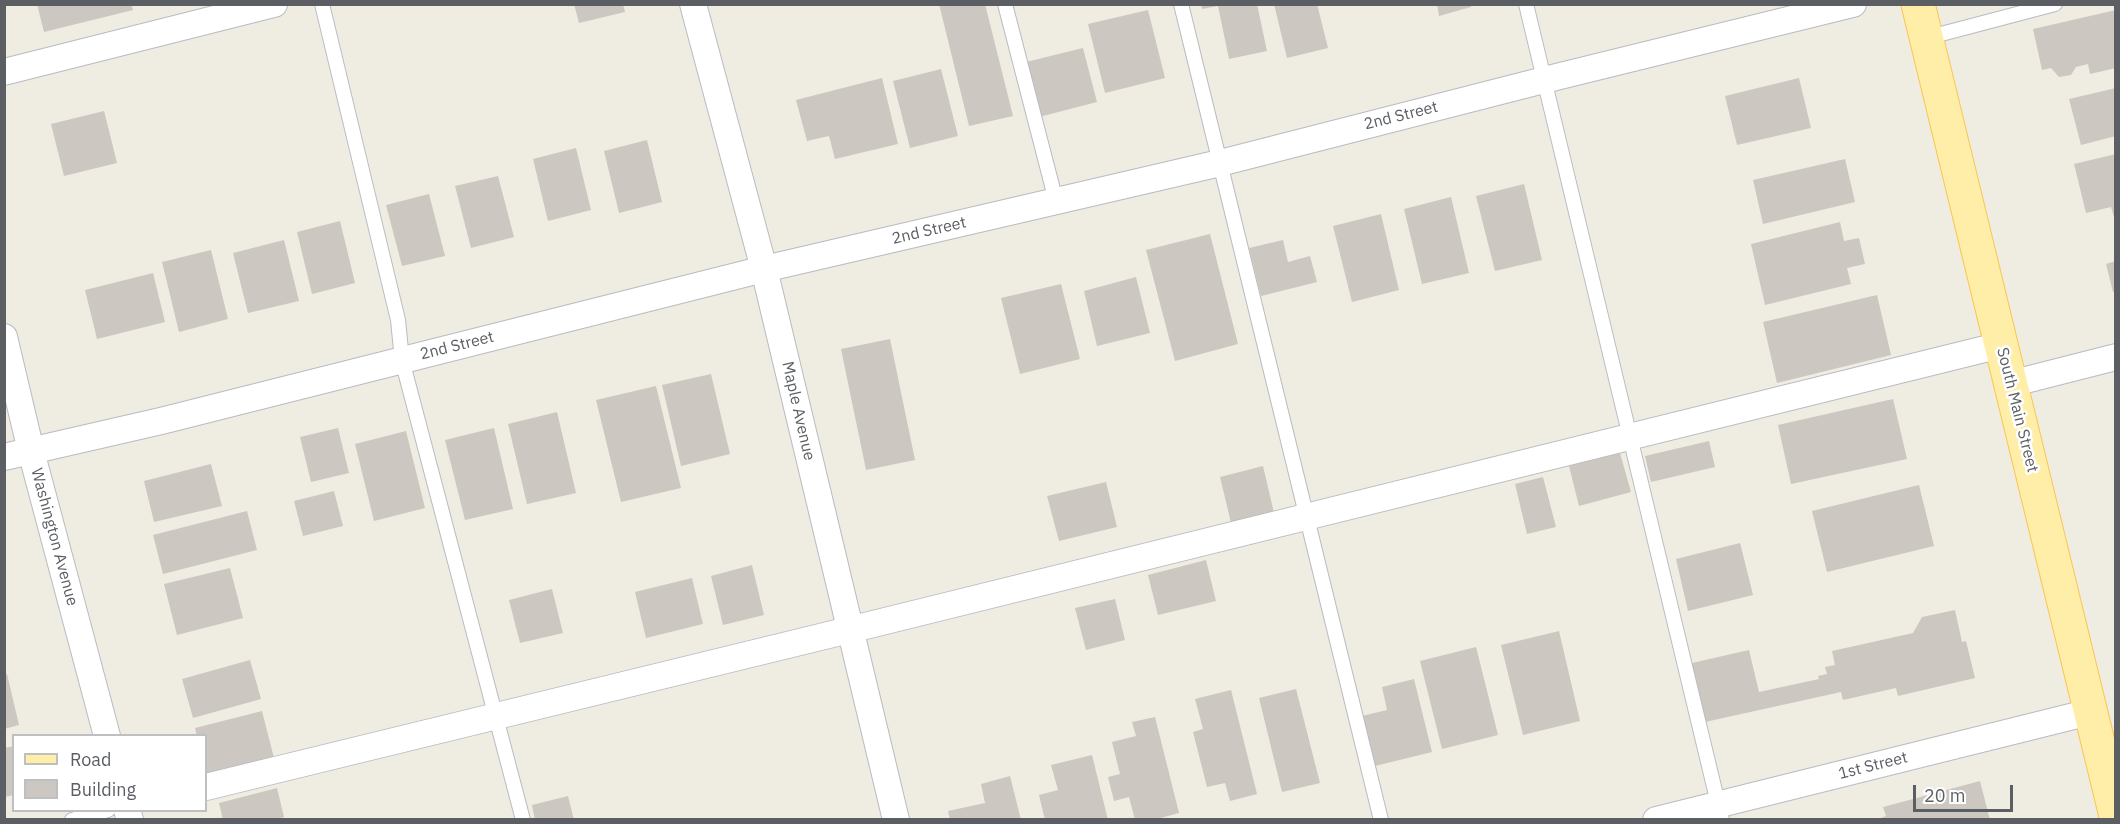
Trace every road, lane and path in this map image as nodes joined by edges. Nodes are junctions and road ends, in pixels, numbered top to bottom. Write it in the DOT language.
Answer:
graph roads {
  1 [pos="274,4"];
  2 [pos="322,4"];
  3 [pos="693,4"];
  4 [pos="1005,4"];
  5 [pos="1181,4"];
  6 [pos="1526,4"];
  7 [pos="1853,4"];
  8 [pos="1918,4"];
  9 [pos="2055,4"];
  10 [pos="1926,38"];
  11 [pos="4,72"];
  12 [pos="1544,80"];
  13 [pos="1220,163"];
  14 [pos="1056,201"];
  15 [pos="764,269"];
  16 [pos="4,337"];
  17 [pos="2001,345"];
  18 [pos="2115,357"];
  19 [pos="402,360"];
  20 [pos="2010,384"];
  21 [pos="1631,436"];
  22 [pos="32,451"];
  23 [pos="4,457"];
  24 [pos="1308,516"];
  25 [pos="849,630"];
  26 [pos="497,716"];
  27 [pos="2101,729"];
  28 [pos="107,734"];
  29 [pos="207,787"];
  30 [pos="100,812"];
  31 [pos="1720,812"];
  32 [pos="2115,816"];
  33 [pos="72,819"];
  34 [pos="523,819"];
  35 [pos="896,819"];
  36 [pos="1381,819"];
  37 [pos="1656,819"];
  1 -- 11 [label="street"];
  2 -- 19 [label="lane"];
  3 -- 15 [label="street, Maple Avenue"];
  4 -- 14 [label="lane"];
  5 -- 13 [label="lane"];
  6 -- 12 [label="lane"];
  7 -- 12 [label="street, 2nd Street"];
  8 -- 10 [label="main road, South Main Street"];
  9 -- 10 [label="lane"];
  10 -- 17 [label="main road, South Main Street"];
  12 -- 13 [label="street, 2nd Street"];
  12 -- 21 [label="lane"];
  13 -- 14 [label="street, 2nd Street"];
  13 -- 24 [label="lane"];
  14 -- 15 [label="street, 2nd Street"];
  15 -- 19 [label="street, 2nd Street"];
  15 -- 25 [label="street, Maple Avenue"];
  16 -- 22 [label="street, Washington Avenue"];
  17 -- 20 [label="main road, South Main Street"];
  17 -- 21 [label="street"];
  18 -- 20 [label="street"];
  19 -- 22 [label="street, 2nd Street"];
  19 -- 26 [label="lane"];
  20 -- 27 [label="main road, South Main Street"];
  21 -- 24 [label="street"];
  21 -- 31 [label="lane"];
  22 -- 23 [label="street, 2nd Street"];
  22 -- 28 [label="street, Washington Avenue"];
  24 -- 25 [label="street"];
  24 -- 36 [label="lane"];
  25 -- 26 [label="street"];
  25 -- 35 [label="street, Maple Avenue"];
  26 -- 29 [label="street"];
  26 -- 34 [label="lane"];
  27 -- 31 [label="street, 1st Street"];
  27 -- 32 [label="main road, South Main Street"];
  30 -- 33 [label="lane"];
  31 -- 37 [label="street, 1st Street"];
}
